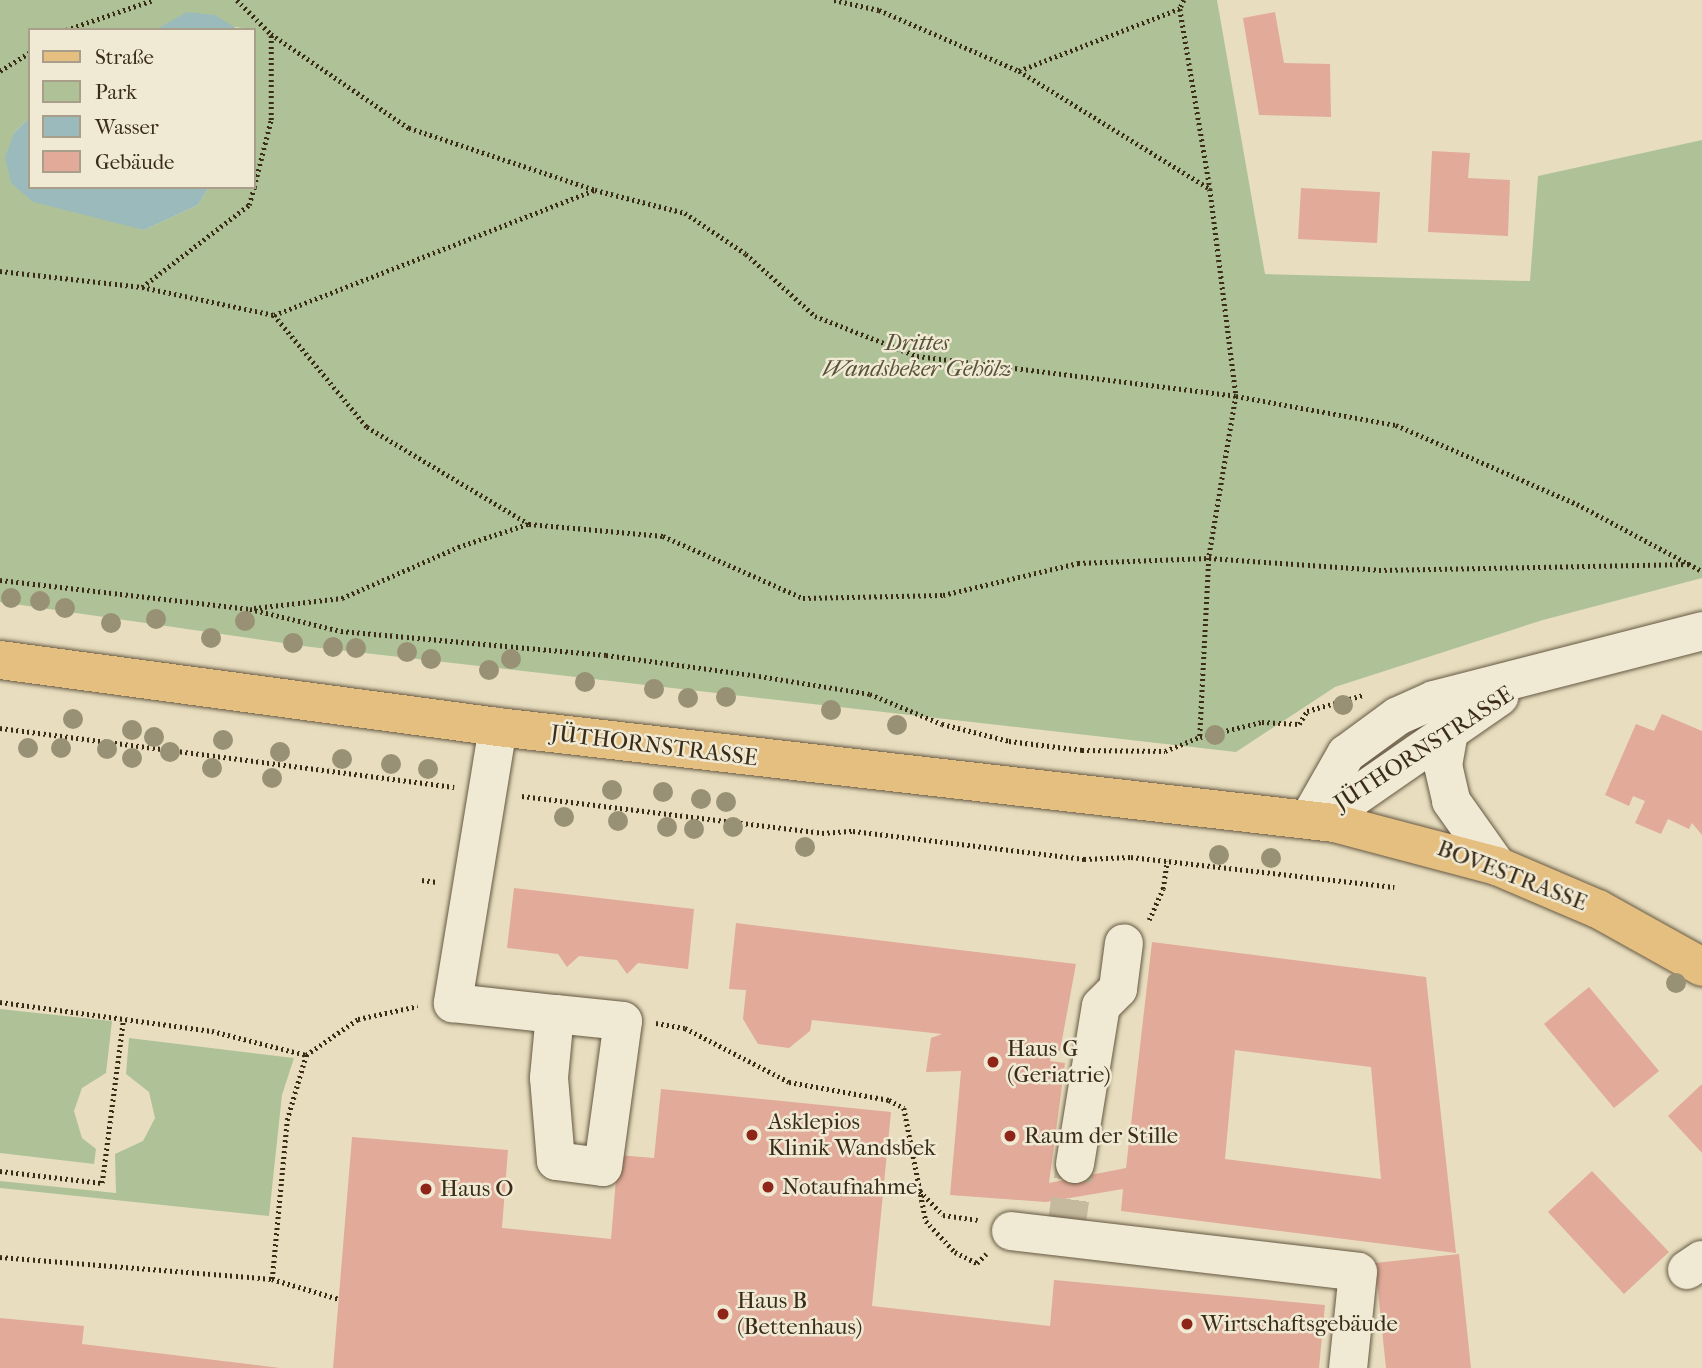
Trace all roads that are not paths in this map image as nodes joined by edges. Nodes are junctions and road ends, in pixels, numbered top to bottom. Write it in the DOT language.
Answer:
graph roads {
  1 [pos="1702,631"];
  2 [pos="0,660"];
  3 [pos="1539,677"];
  4 [pos="1450,726"];
  5 [pos="498,727"];
  6 [pos="1309,819"];
  7 [pos="1497,866"];
  8 [pos="1124,943"];
  9 [pos="1702,967"];
  10 [pos="555,1014"];
  11 [pos="1074,1164"];
  12 [pos="1011,1231"];
  13 [pos="1348,1368"];
  1 -- 3 [label="street, JÜTHORNSTRASSE"];
  2 -- 5 [label="main road, JÜTHORNSTRASSE"];
  3 -- 4 [label="street, JÜTHORNSTRASSE"];
  3 -- 6 [label="street, JÜTHORNSTRASSE"];
  4 -- 6 [label="street, JÜTHORNSTRASSE"];
  4 -- 7 [label="street"];
  5 -- 6 [label="main road, JÜTHORNSTRASSE"];
  5 -- 10 [label="street"];
  6 -- 7 [label="main road, BOVESTRASSE"];
  7 -- 9 [label="main road, BOVESTRASSE"];
  8 -- 11 [label="street"];
  10 -- 10 [label="street"];
  12 -- 13 [label="street"];
}
